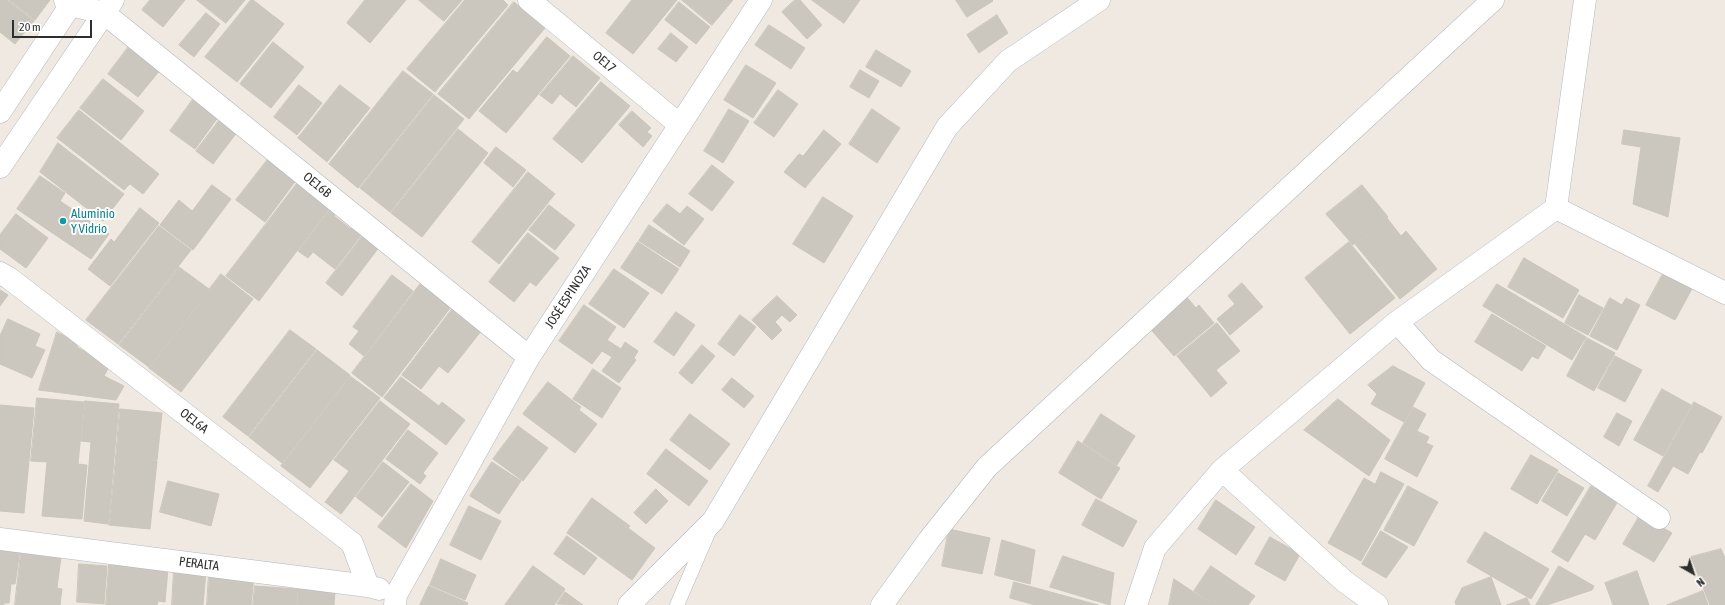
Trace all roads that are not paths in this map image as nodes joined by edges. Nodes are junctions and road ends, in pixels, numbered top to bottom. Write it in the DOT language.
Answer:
graph roads {
  1 [pos="528,0"];
  2 [pos="761,0"];
  3 [pos="1099,0"];
  4 [pos="1493,0"];
  5 [pos="1584,0"];
  6 [pos="70,2"];
  7 [pos="109,7"];
  8 [pos="0,112"];
  9 [pos="680,125"];
  10 [pos="0,167"];
  11 [pos="1556,208"];
  12 [pos="0,273"];
  13 [pos="1725,293"];
  14 [pos="1397,322"];
  15 [pos="529,357"];
  16 [pos="1222,470"];
  17 [pos="1659,518"];
  18 [pos="713,521"];
  19 [pos="0,538"];
  20 [pos="368,586"];
  21 [pos="395,600"];
  22 [pos="629,605"];
  23 [pos="677,605"];
  24 [pos="882,605"];
  25 [pos="1136,605"];
  26 [pos="1377,605"];
  1 -- 9 [label="street, OE17"];
  2 -- 9 [label="street, JOSÉ ESPINOZA"];
  3 -- 18 [label="street"];
  4 -- 24 [label="street"];
  5 -- 11 [label="street"];
  6 -- 7 [label="street"];
  6 -- 8 [label="street"];
  7 -- 10 [label="street"];
  7 -- 15 [label="street, OE16B"];
  9 -- 15 [label="street, JOSÉ ESPINOZA"];
  11 -- 13 [label="street"];
  11 -- 14 [label="street"];
  12 -- 20 [label="street, OE16A"];
  14 -- 16 [label="street"];
  14 -- 17 [label="street"];
  15 -- 21 [label="street, JOSÉ ESPINOZA"];
  16 -- 25 [label="street"];
  16 -- 26 [label="street"];
  18 -- 22 [label="street"];
  18 -- 23 [label="lane"];
  19 -- 20 [label="street, PERALTA"];
  20 -- 21 [label="street, PERALTA"];
}
